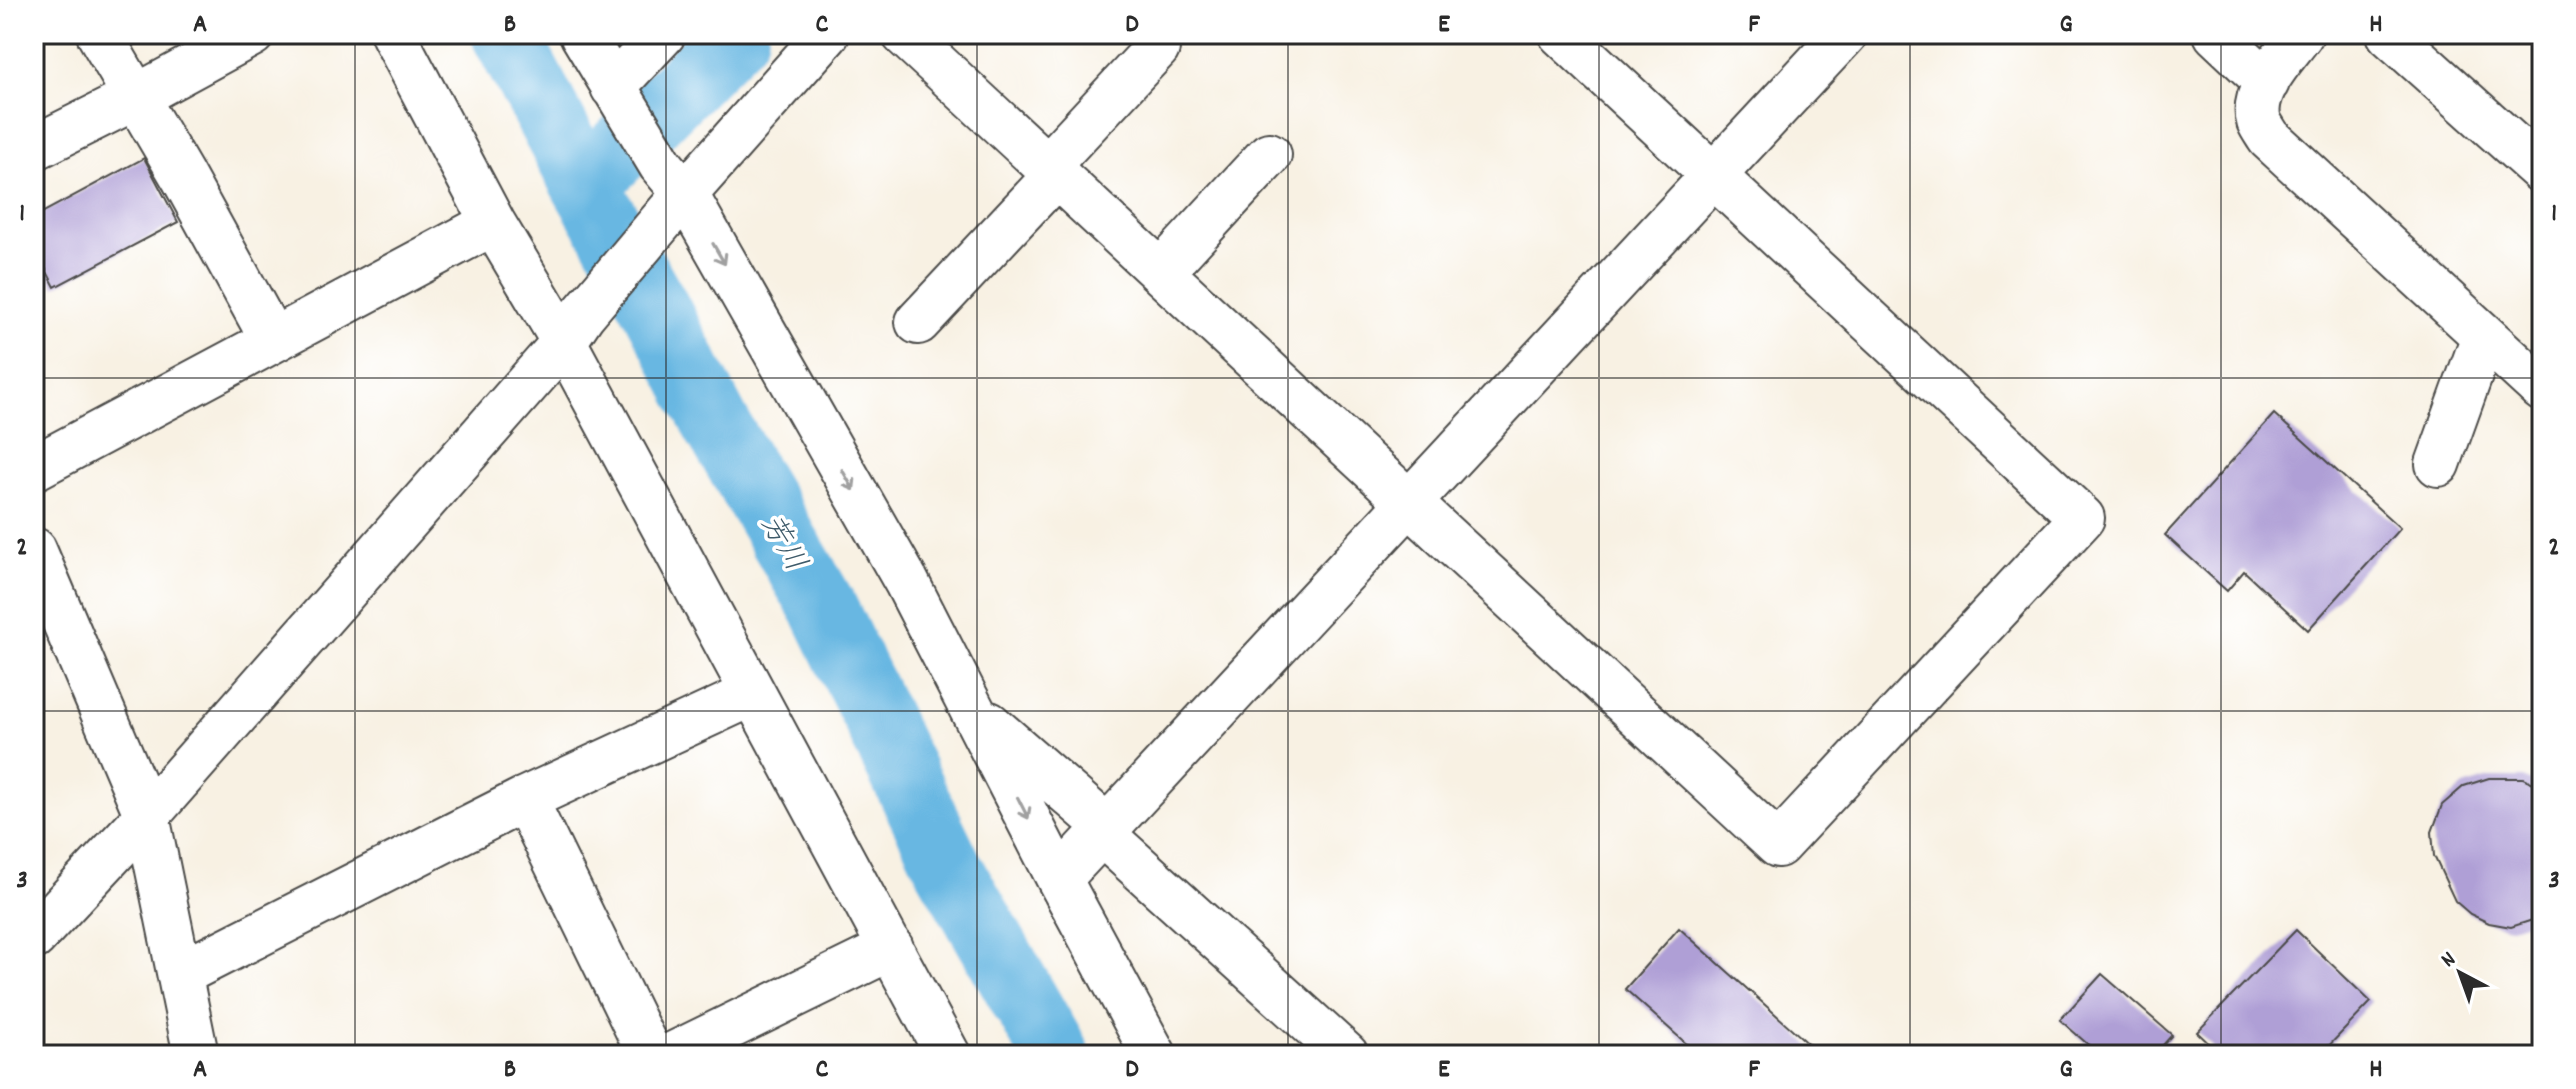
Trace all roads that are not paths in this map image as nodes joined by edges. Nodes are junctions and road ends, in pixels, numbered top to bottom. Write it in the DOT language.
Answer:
graph roads {
  1 [pos="99,34"];
  2 [pos="252,34"];
  3 [pos="393,34"];
  4 [pos="582,34"];
  5 [pos="663,34"];
  6 [pos="827,34"];
  7 [pos="904,34"];
  8 [pos="1561,34"];
  9 [pos="1845,34"];
  10 [pos="2216,34"];
  11 [pos="2301,34"];
  12 [pos="2389,34"];
  13 [pos="1157,48"];
  14 [pos="2267,82"];
  15 [pos="136,97"];
  16 [pos="620,98"];
  17 [pos="34,148"];
  18 [pos="1269,155"];
  19 [pos="1052,171"];
  20 [pos="2542,171"];
  21 [pos="1714,175"];
  22 [pos="672,191"];
  23 [pos="493,223"];
  24 [pos="1161,272"];
  25 [pos="918,322"];
  26 [pos="574,328"];
  27 [pos="2484,336"];
  28 [pos="272,339"];
  29 [pos="2542,389"];
  30 [pos="2438,464"];
  31 [pos="34,468"];
  32 [pos="1409,502"];
  33 [pos="34,550"];
  34 [pos="752,694"];
  35 [pos="972,710"];
  36 [pos="525,799"];
  37 [pos="147,816"];
  38 [pos="1104,830"];
  39 [pos="1059,879"];
  40 [pos="34,937"];
  41 [pos="891,948"];
  42 [pos="180,974"];
  43 [pos="196,1055"];
  44 [pos="650,1055"];
  45 [pos="672,1055"];
  46 [pos="948,1055"];
  47 [pos="1154,1055"];
  48 [pos="1346,1055"];
  1 -- 15 [label="street"];
  2 -- 15 [label="street"];
  3 -- 23 [label="street"];
  4 -- 16 [label="street"];
  5 -- 16 [label="street"];
  6 -- 22 [label="street"];
  7 -- 19 [label="street"];
  8 -- 21 [label="street"];
  9 -- 21 [label="street"];
  10 -- 14 [label="street"];
  11 -- 14 [label="street"];
  12 -- 20 [label="street"];
  13 -- 19 [label="street"];
  14 -- 27 [label="street"];
  15 -- 17 [label="street"];
  15 -- 28 [label="street"];
  16 -- 22 [label="street"];
  18 -- 24 [label="street"];
  19 -- 24 [label="street"];
  19 -- 25 [label="street"];
  21 -- 32 [label="street"];
  21 -- 32 [label="street"];
  22 -- 26 [label="street"];
  22 -- 35 [label="street, one-way"];
  23 -- 26 [label="street"];
  23 -- 28 [label="street"];
  24 -- 32 [label="street"];
  26 -- 34 [label="street"];
  26 -- 37 [label="street"];
  27 -- 29 [label="street"];
  27 -- 30 [label="street"];
  28 -- 31 [label="street"];
  32 -- 38 [label="street"];
  33 -- 37 [label="street"];
  34 -- 36 [label="street"];
  34 -- 41 [label="street"];
  35 -- 38 [label="street"];
  35 -- 39 [label="street, one-way"];
  36 -- 42 [label="street"];
  36 -- 44 [label="street"];
  37 -- 40 [label="street"];
  37 -- 42 [label="street"];
  38 -- 39 [label="street"];
  38 -- 48 [label="street"];
  39 -- 47 [label="street"];
  41 -- 45 [label="street"];
  41 -- 46 [label="street"];
  42 -- 43 [label="street"];
}
